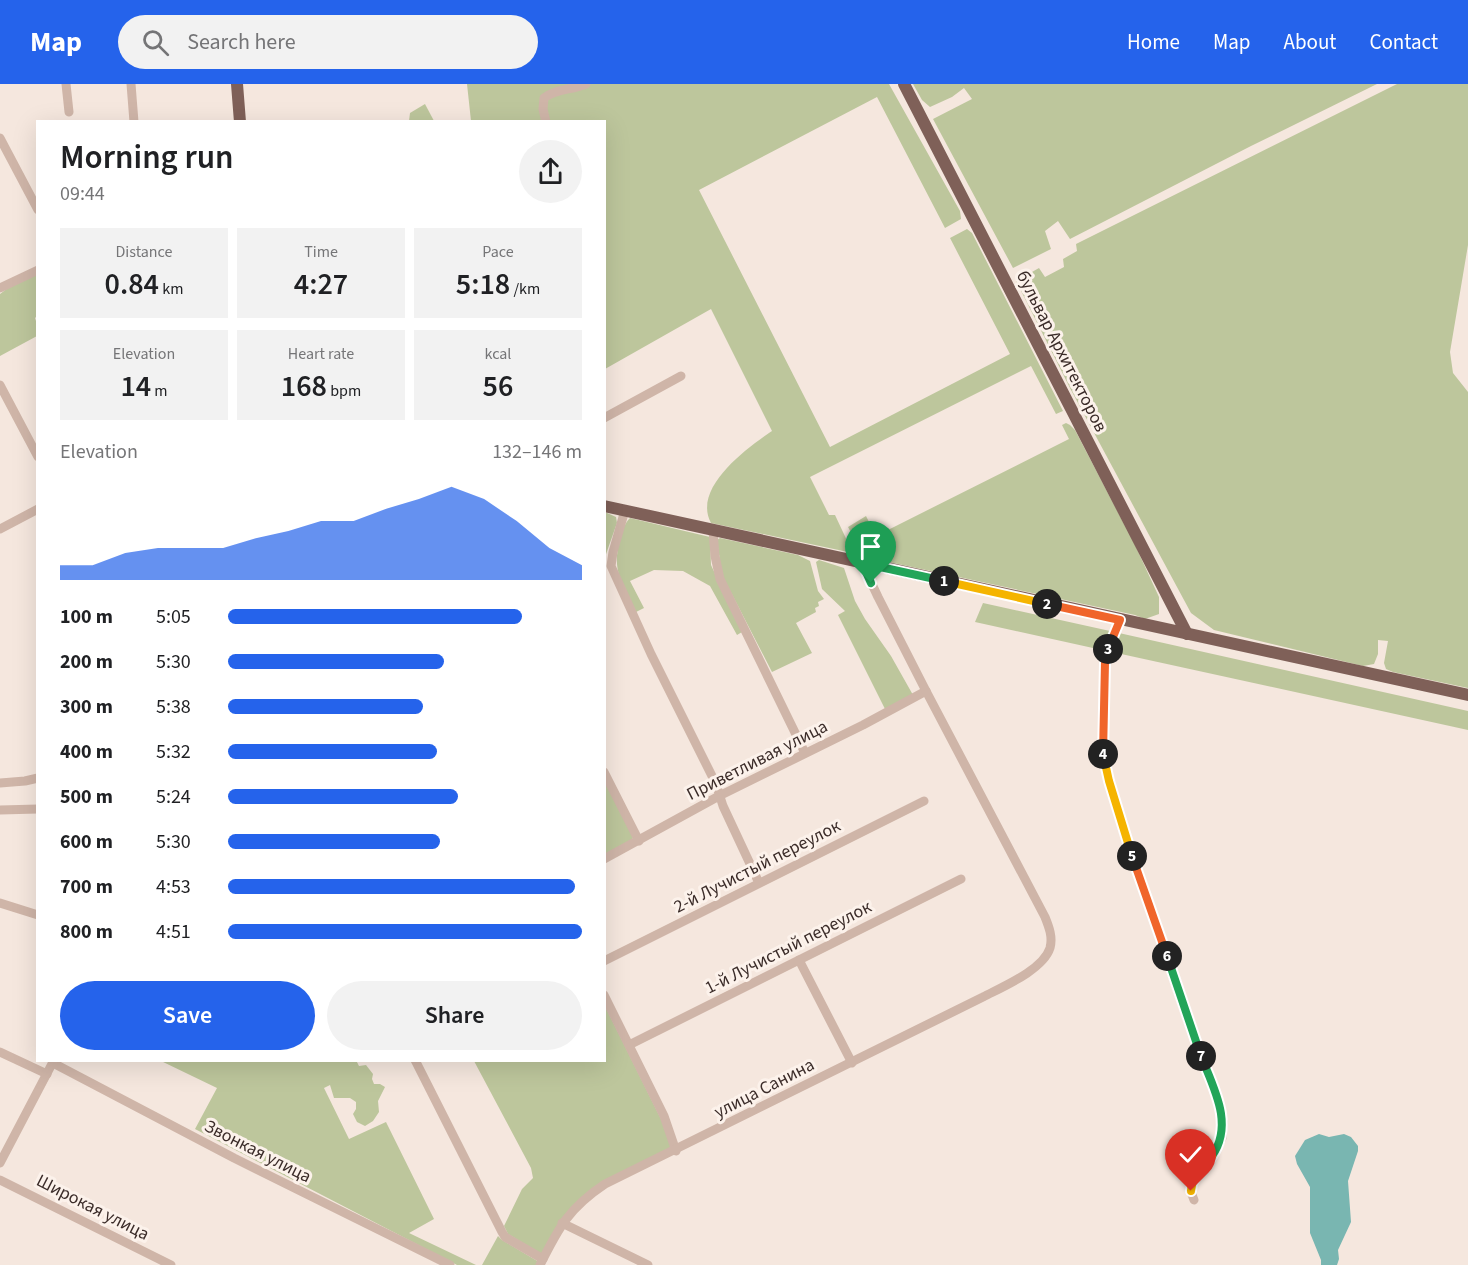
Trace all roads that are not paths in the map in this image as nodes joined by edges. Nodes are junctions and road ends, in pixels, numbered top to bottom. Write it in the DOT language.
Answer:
graph roads {
  1 [pos="66,84"];
  2 [pos="131,84"];
  3 [pos="237,84"];
  4 [pos="586,84"];
  5 [pos="904,84"];
  6 [pos="69,112"];
  7 [pos="134,120"];
  8 [pos="240,120"];
  9 [pos="546,120"];
  10 [pos="0,138"];
  11 [pos="36,206"];
  12 [pos="36,271"];
  13 [pos="0,288"];
  14 [pos="681,376"];
  15 [pos="0,385"];
  16 [pos="606,417"];
  17 [pos="36,453"];
  18 [pos="606,506"];
  19 [pos="36,510"];
  20 [pos="626,510"];
  21 [pos="0,529"];
  22 [pos="713,531"];
  23 [pos="607,563"];
  24 [pos="862,563"];
  25 [pos="1120,620"];
  26 [pos="1187,634"];
  27 [pos="926,691"];
  28 [pos="1468,695"];
  29 [pos="805,753"];
  30 [pos="606,776"];
  31 [pos="36,778"];
  32 [pos="0,783"];
  33 [pos="719,796"];
  34 [pos="924,801"];
  35 [pos="36,809"];
  36 [pos="0,810"];
  37 [pos="639,841"];
  38 [pos="606,858"];
  39 [pos="961,879"];
  40 [pos="759,884"];
  41 [pos="0,903"];
  42 [pos="36,914"];
  43 [pos="606,960"];
  44 [pos="799,960"];
  45 [pos="606,999"];
  46 [pos="629,1045"];
  47 [pos="0,1052"];
  48 [pos="54,1062"];
  49 [pos="416,1062"];
  50 [pos="852,1063"];
  51 [pos="47,1074"];
  52 [pos="676,1151"];
  53 [pos="0,1163"];
  54 [pos="0,1180"];
  55 [pos="1194,1200"];
  56 [pos="562,1223"];
  57 [pos="542,1262"];
  58 [pos="171,1265"];
  59 [pos="450,1265"];
  60 [pos="648,1265"];
  1 -- 6 [label="street"];
  2 -- 7 [label="street"];
  3 -- 8 [label="main road"];
  4 -- 9 [label="street"];
  5 -- 26 [label="main road, бульвар Архитекторов"];
  10 -- 11 [label="street"];
  12 -- 13 [label="street"];
  14 -- 16 [label="street"];
  15 -- 17 [label="street"];
  18 -- 20 [label="main road"];
  19 -- 21 [label="street"];
  20 -- 22 [label="main road"];
  20 -- 23 [label="street"];
  22 -- 24 [label="main road"];
  22 -- 29 [label="street"];
  23 -- 33 [label="street"];
  24 -- 25 [label="main road"];
  24 -- 27 [label="street, улица Санина"];
  25 -- 26 [label="main road"];
  25 -- 55 [label="street"];
  26 -- 28 [label="main road"];
  27 -- 29 [label="street, Приветливая улица"];
  27 -- 50 [label="street, улица Санина"];
  29 -- 33 [label="street, Приветливая улица"];
  30 -- 37 [label="street"];
  31 -- 32 [label="street"];
  33 -- 37 [label="street, Приветливая улица"];
  33 -- 40 [label="street"];
  34 -- 40 [label="street, 2-й Лучистый переулок"];
  35 -- 36 [label="street"];
  37 -- 38 [label="street, Приветливая улица"];
  39 -- 44 [label="street, 1-й Лучистый переулок"];
  40 -- 43 [label="street, 2-й Лучистый переулок"];
  41 -- 42 [label="street"];
  44 -- 46 [label="street, 1-й Лучистый переулок"];
  44 -- 50 [label="street"];
  45 -- 46 [label="street"];
  46 -- 52 [label="street"];
  47 -- 51 [label="street"];
  48 -- 51 [label="street"];
  48 -- 59 [label="street, Звонкая улица"];
  49 -- 57 [label="street"];
  50 -- 52 [label="street, улица Санина"];
  51 -- 53 [label="street"];
  52 -- 56 [label="street, улица Санина"];
  54 -- 58 [label="street, Широкая улица"];
  56 -- 57 [label="street, улица Санина"];
  56 -- 60 [label="street"];
}
